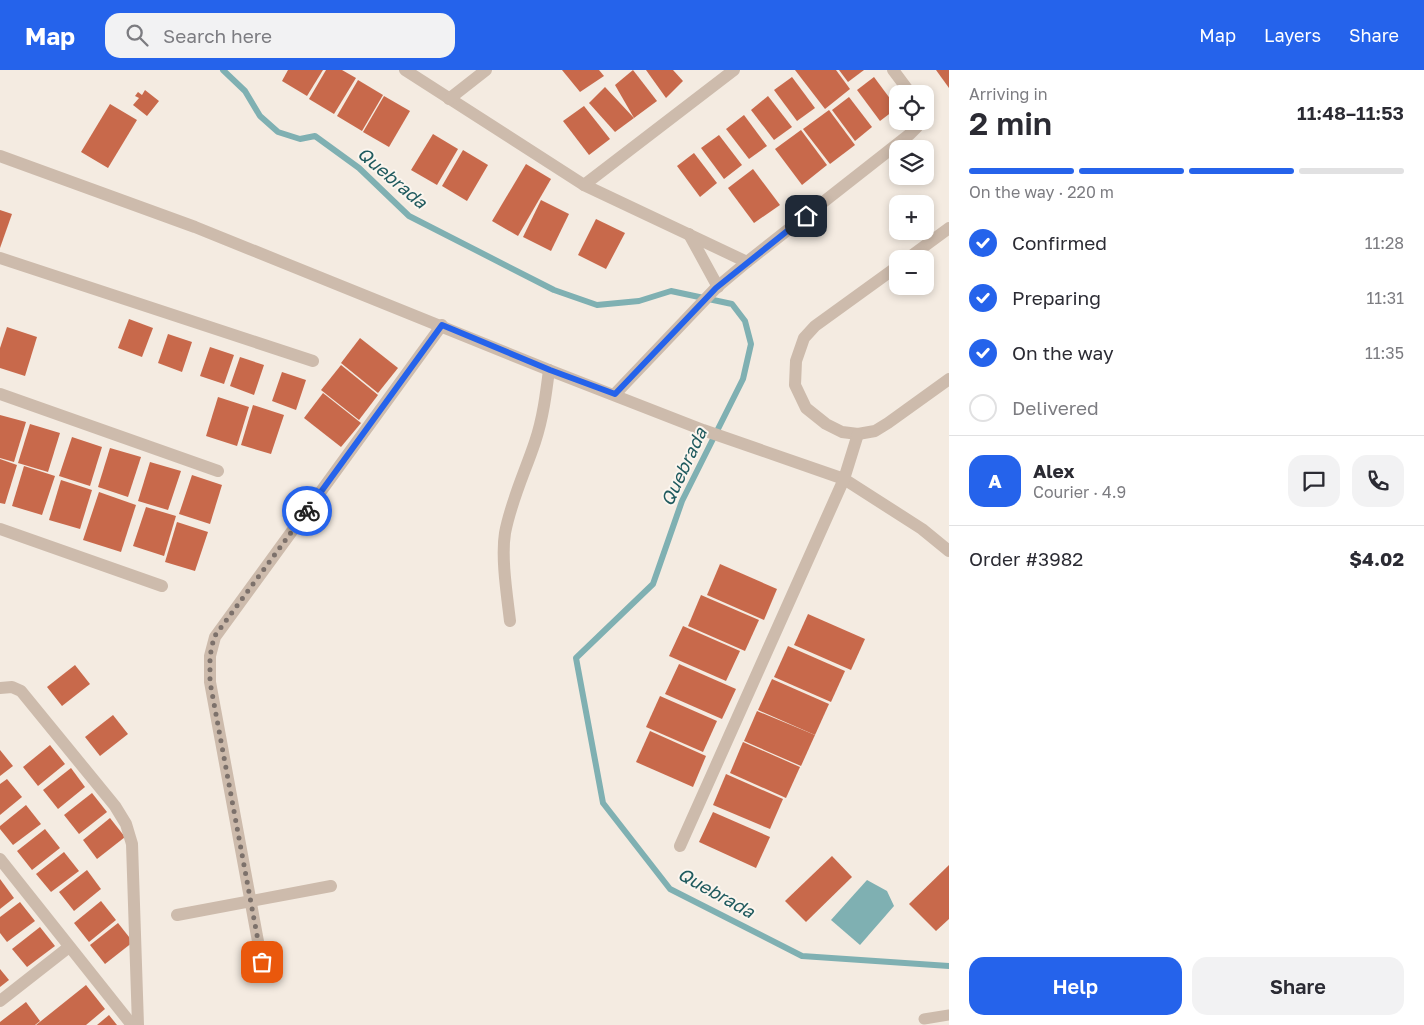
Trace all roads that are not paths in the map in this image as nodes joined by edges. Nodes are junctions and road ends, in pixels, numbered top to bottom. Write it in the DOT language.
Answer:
graph roads {
  1 [pos="405,70"];
  2 [pos="486,70"];
  3 [pos="734,70"];
  4 [pos="893,70"];
  5 [pos="904,85"];
  6 [pos="449,99"];
  7 [pos="914,130"];
  8 [pos="0,156"];
  9 [pos="584,185"];
  10 [pos="949,228"];
  11 [pos="689,234"];
  12 [pos="919,250"];
  13 [pos="0,258"];
  14 [pos="747,262"];
  15 [pos="889,273"];
  16 [pos="717,288"];
  17 [pos="442,325"];
  18 [pos="312,361"];
  19 [pos="550,370"];
  20 [pos="949,379"];
  21 [pos="0,394"];
  22 [pos="615,394"];
  23 [pos="858,434"];
  24 [pos="218,471"];
  25 [pos="844,479"];
  26 [pos="0,529"];
  27 [pos="949,551"];
  28 [pos="162,586"];
  29 [pos="510,621"];
  30 [pos="0,688"];
  31 [pos="680,846"];
  32 [pos="0,859"];
  33 [pos="332,886"];
  34 [pos="250,901"];
  35 [pos="177,915"];
  36 [pos="69,947"];
  37 [pos="262,962"];
  38 [pos="0,1001"];
  39 [pos="949,1015"];
  40 [pos="924,1019"];
  41 [pos="132,1025"];
  42 [pos="138,1025"];
  1 -- 6 [label="street"];
  2 -- 6 [label="street"];
  3 -- 9 [label="street"];
  4 -- 5 [label="street"];
  6 -- 9 [label="street"];
  7 -- 14 [label="street"];
  8 -- 17 [label="street"];
  9 -- 11 [label="street"];
  10 -- 12 [label="street"];
  11 -- 14 [label="street"];
  11 -- 16 [label="street"];
  13 -- 18 [label="street"];
  14 -- 16 [label="street"];
  15 -- 23 [label="street"];
  16 -- 22 [label="street"];
  17 -- 19 [label="street"];
  17 -- 34 [label="street"];
  19 -- 22 [label="street"];
  19 -- 29 [label="street"];
  20 -- 23 [label="street"];
  21 -- 24 [label="street"];
  22 -- 25 [label="street"];
  23 -- 25 [label="street"];
  25 -- 27 [label="street"];
  25 -- 31 [label="street"];
  26 -- 28 [label="street"];
  30 -- 42 [label="street"];
  32 -- 36 [label="street"];
  33 -- 34 [label="street"];
  34 -- 35 [label="street"];
  34 -- 37 [label="street"];
  36 -- 38 [label="street"];
  36 -- 41 [label="street"];
  39 -- 40 [label="lane"];
}
